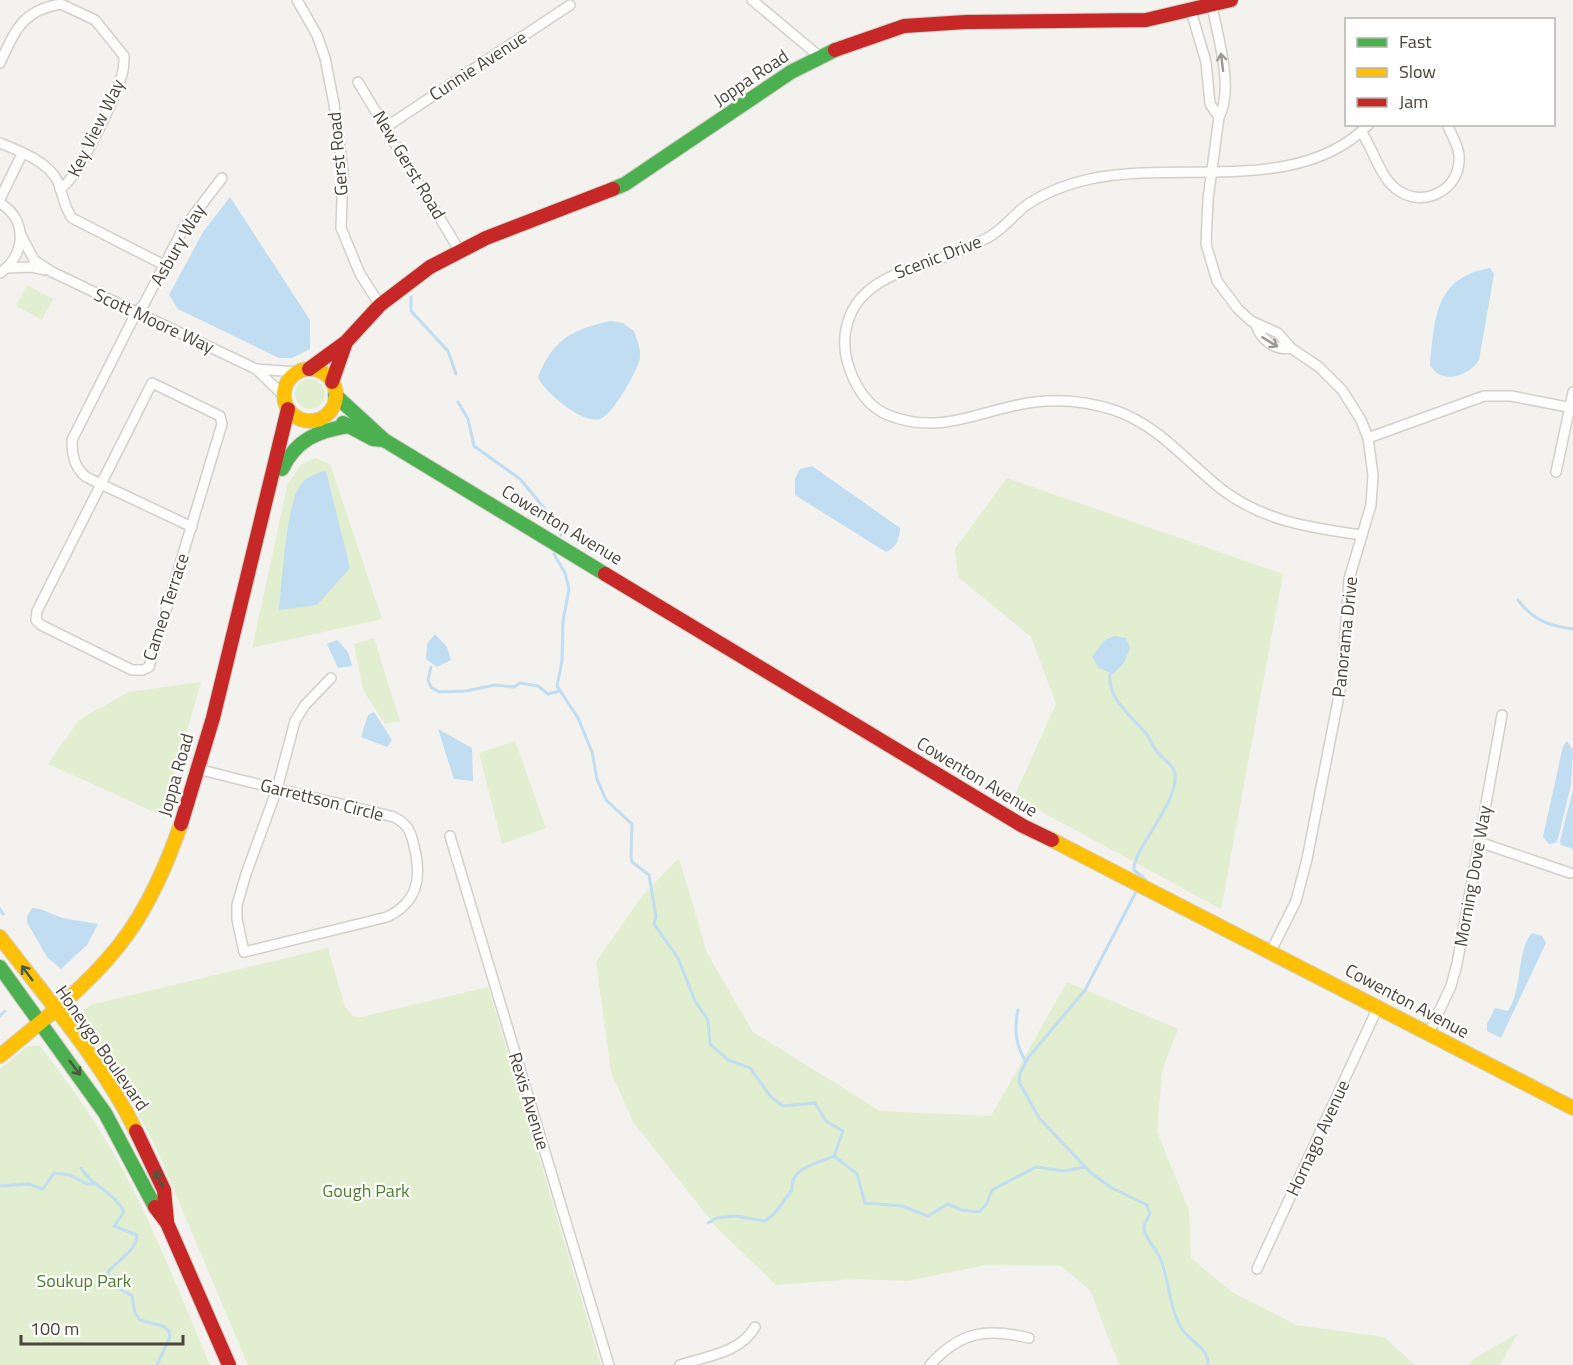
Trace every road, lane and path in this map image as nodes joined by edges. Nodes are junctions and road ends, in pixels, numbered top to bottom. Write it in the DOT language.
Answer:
graph roads {
  1 [pos="297,0"];
  2 [pos="752,0"];
  3 [pos="1231,0"];
  4 [pos="570,5"];
  5 [pos="1212,6"];
  6 [pos="1191,11"];
  7 [pos="819,56"];
  8 [pos="0,63"];
  9 [pos="358,82"];
  10 [pos="1219,117"];
  11 [pos="1367,126"];
  12 [pos="1448,126"];
  13 [pos="386,127"];
  14 [pos="1362,133"];
  15 [pos="0,143"];
  16 [pos="22,154"];
  17 [pos="1213,171"];
  18 [pos="222,178"];
  19 [pos="60,189"];
  20 [pos="0,201"];
  21 [pos="21,235"];
  22 [pos="459,250"];
  23 [pos="164,265"];
  24 [pos="3,271"];
  25 [pos="52,272"];
  26 [pos="380,305"];
  27 [pos="136,314"];
  28 [pos="346,342"];
  29 [pos="256,369"];
  30 [pos="303,370"];
  31 [pos="334,388"];
  32 [pos="1573,392"];
  33 [pos="286,402"];
  34 [pos="1571,408"];
  35 [pos="323,417"];
  36 [pos="307,420"];
  37 [pos="348,426"];
  38 [pos="1368,438"];
  39 [pos="384,440"];
  40 [pos="282,447"];
  41 [pos="1556,472"];
  42 [pos="100,485"];
  43 [pos="266,497"];
  44 [pos="192,526"];
  45 [pos="1362,535"];
  46 [pos="331,678"];
  47 [pos="1502,715"];
  48 [pos="198,769"];
  49 [pos="278,789"];
  50 [pos="450,836"];
  51 [pos="1479,842"];
  52 [pos="1570,873"];
  53 [pos="0,937"];
  54 [pos="1271,951"];
  55 [pos="0,967"];
  56 [pos="1378,1007"];
  57 [pos="55,1009"];
  58 [pos="40,1022"];
  59 [pos="1429,1033"];
  60 [pos="0,1056"];
  61 [pos="1573,1108"];
  62 [pos="167,1223"];
  63 [pos="1257,1269"];
  64 [pos="755,1327"];
  65 [pos="1029,1338"];
  66 [pos="229,1365"];
  67 [pos="609,1365"];
  68 [pos="680,1365"];
  69 [pos="930,1365"];
  1 -- 26 [label="street, Gerst Road"];
  2 -- 7 [label="street"];
  3 -- 5 [label="street, Joppa Road"];
  4 -- 13 [label="street, Cunnie Avenue"];
  5 -- 6 [label="street, Joppa Road"];
  10 -- 5 [label="street, Panorama Drive, one-way"];
  6 -- 7 [label="street, Joppa Road"];
  6 -- 10 [label="street, Panorama Drive"];
  7 -- 22 [label="street, Joppa Road"];
  8 -- 19 [label="street, Key View Way"];
  9 -- 13 [label="street, New Gerst Road"];
  10 -- 17 [label="street, Panorama Drive"];
  11 -- 14 [label="street, Scenic Drive"];
  12 -- 14 [label="street"];
  13 -- 22 [label="street, New Gerst Road"];
  14 -- 17 [label="street, Scenic Drive"];
  15 -- 16 [label="street"];
  16 -- 19 [label="street"];
  16 -- 20 [label="street"];
  17 -- 38 [label="street, Panorama Drive"];
  17 -- 45 [label="street, Scenic Drive"];
  18 -- 23 [label="street, Asbury Way"];
  19 -- 23 [label="street"];
  20 -- 21 [label="street, Scott Moore Way"];
  21 -- 24 [label="street"];
  21 -- 25 [label="street, Scott Moore Way"];
  22 -- 26 [label="street, Joppa Road"];
  23 -- 27 [label="street, Asbury Way"];
  24 -- 25 [label="street, Scott Moore Way"];
  25 -- 27 [label="street, Scott Moore Way"];
  26 -- 28 [label="street, Joppa Road"];
  27 -- 29 [label="street, Scott Moore Way"];
  27 -- 42 [label="street"];
  28 -- 30 [label="street, Joppa Road"];
  28 -- 31 [label="street, Joppa Road"];
  29 -- 30 [label="street, Scott Moore Way"];
  29 -- 33 [label="street, Scott Moore Way"];
  30 -- 31 [label="street"];
  30 -- 33 [label="street, Joppa Road"];
  31 -- 35 [label="street, Joppa Road"];
  31 -- 39 [label="street, Cowenton Avenue"];
  32 -- 34 [label="street"];
  33 -- 36 [label="street"];
  33 -- 40 [label="street, Joppa Road"];
  34 -- 38 [label="street"];
  34 -- 41 [label="street"];
  35 -- 36 [label="street"];
  35 -- 37 [label="street, Cowenton Avenue"];
  36 -- 40 [label="street, Joppa Road"];
  37 -- 39 [label="street, Cowenton Avenue"];
  37 -- 43 [label="street"];
  38 -- 45 [label="street, Panorama Drive"];
  39 -- 54 [label="street, Cowenton Avenue"];
  40 -- 43 [label="street, Joppa Road"];
  42 -- 44 [label="street"];
  42 -- 44 [label="street, Cameo Terrace"];
  42 -- 44 [label="street, Cameo Terrace"];
  43 -- 48 [label="street, Joppa Road"];
  45 -- 54 [label="street, Panorama Drive"];
  46 -- 49 [label="street"];
  47 -- 51 [label="street, Morning Dove Way"];
  48 -- 49 [label="street, Garrettson Circle"];
  48 -- 57 [label="street, Joppa Road"];
  49 -- 49 [label="street, Garrettson Circle"];
  50 -- 67 [label="street, Rexis Avenue"];
  51 -- 52 [label="street"];
  51 -- 59 [label="street, Morning Dove Way"];
  57 -- 53 [label="street, Honeygo Boulevard, one-way"];
  54 -- 56 [label="street, Cowenton Avenue"];
  55 -- 58 [label="street, Honeygo Boulevard"];
  56 -- 59 [label="street, Cowenton Avenue"];
  56 -- 63 [label="street, Hornago Avenue"];
  57 -- 58 [label="street, Joppa Road"];
  62 -- 57 [label="street, Honeygo Boulevard, one-way"];
  58 -- 60 [label="street, Joppa Road"];
  58 -- 62 [label="street, Honeygo Boulevard, one-way"];
  59 -- 61 [label="street, Cowenton Avenue"];
  62 -- 66 [label="street, Honeygo Boulevard"];
  64 -- 68 [label="street"];
  65 -- 69 [label="street"];
}
